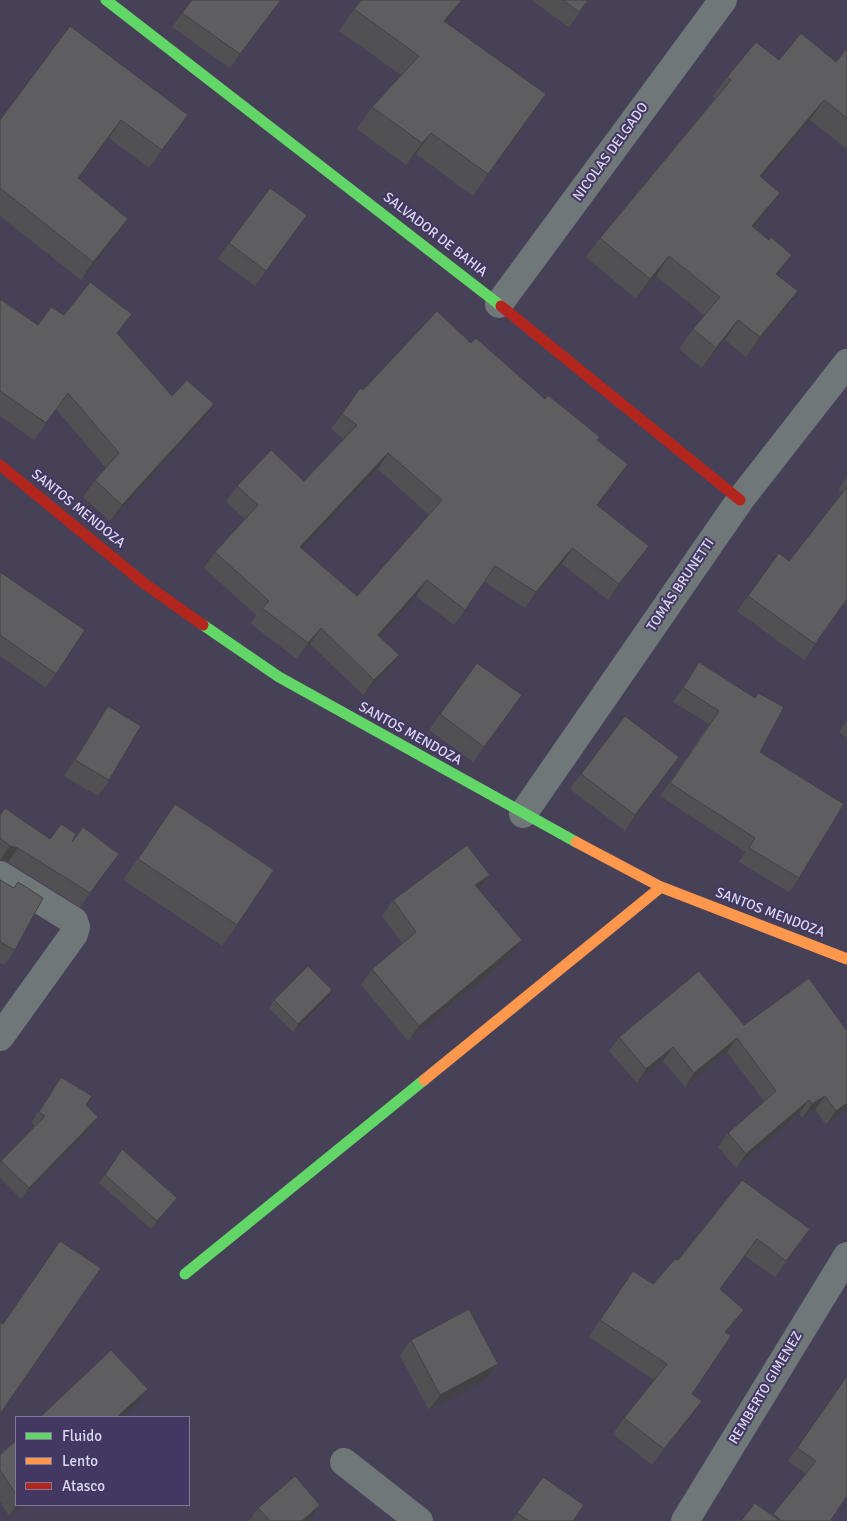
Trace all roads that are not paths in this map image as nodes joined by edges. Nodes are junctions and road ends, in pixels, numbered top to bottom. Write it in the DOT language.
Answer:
graph roads {
  1 [pos="106,0"];
  2 [pos="723,0"];
  3 [pos="499,304"];
  4 [pos="847,363"];
  5 [pos="0,465"];
  6 [pos="740,500"];
  7 [pos="523,814"];
  8 [pos="0,875"];
  9 [pos="661,887"];
  10 [pos="847,959"];
  11 [pos="0,1037"];
  12 [pos="847,1256"];
  13 [pos="185,1274"];
  14 [pos="344,1462"];
  15 [pos="419,1521"];
  16 [pos="685,1521"];
  1 -- 3 [label="street, SALVADOR DE BAHIA"];
  2 -- 3 [label="street, NICOLAS DELGADO"];
  3 -- 6 [label="street, SALVADOR DE BAHIA"];
  4 -- 6 [label="street, TOMÁS BRUNETTI"];
  5 -- 7 [label="street, SANTOS MENDOZA"];
  6 -- 7 [label="street, TOMÁS BRUNETTI"];
  7 -- 9 [label="street, SANTOS MENDOZA"];
  8 -- 11 [label="street"];
  9 -- 10 [label="street, SANTOS MENDOZA"];
  9 -- 13 [label="street"];
  12 -- 16 [label="street, REMBERTO GIMENEZ"];
  14 -- 15 [label="street"];
}
